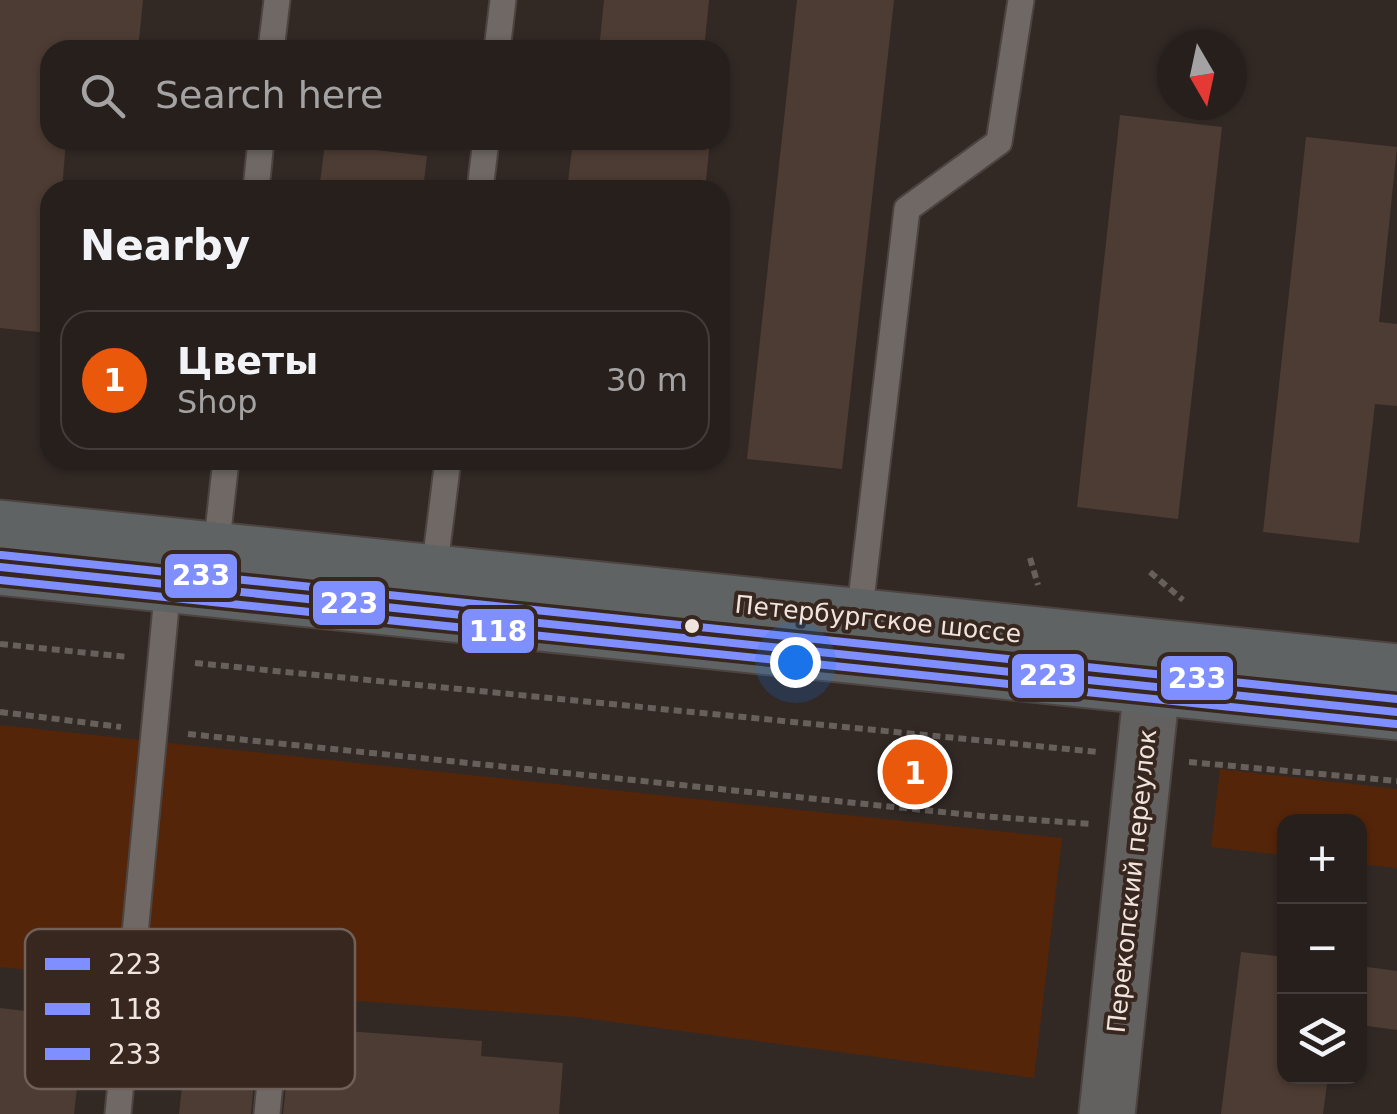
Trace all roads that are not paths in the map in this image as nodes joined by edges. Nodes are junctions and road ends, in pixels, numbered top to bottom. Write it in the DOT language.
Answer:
graph roads {
  1 [pos="276,0"];
  2 [pos="504,0"];
  3 [pos="1021,0"];
  4 [pos="272,40"];
  5 [pos="498,40"];
  6 [pos="260,150"];
  7 [pos="485,150"];
  8 [pos="257,180"];
  9 [pos="481,180"];
  10 [pos="225,470"];
  11 [pos="447,470"];
  12 [pos="0,528"];
  13 [pos="216,550"];
  14 [pos="0,568"];
  15 [pos="434,572"];
  16 [pos="163,584"];
  17 [pos="859,617"];
  18 [pos="1154,667"];
  19 [pos="1397,672"];
  20 [pos="1397,712"];
  21 [pos="134,929"];
  22 [pos="120,1089"];
  23 [pos="269,1089"];
  24 [pos="118,1114"];
  25 [pos="267,1114"];
  26 [pos="1107,1114"];
  1 -- 4 [label="lane"];
  2 -- 5 [label="lane"];
  3 -- 17 [label="lane"];
  6 -- 8 [label="lane"];
  7 -- 9 [label="lane"];
  10 -- 13 [label="lane"];
  11 -- 15 [label="lane"];
  12 -- 13 [label="main road, Петербургское шоссе"];
  13 -- 15 [label="main road, Петербургское шоссе"];
  13 -- 16 [label="main road"];
  14 -- 16 [label="main road, Петербургское шоссе"];
  15 -- 17 [label="main road, Петербургское шоссе"];
  16 -- 18 [label="main road, Петербургское шоссе"];
  16 -- 21 [label="lane"];
  17 -- 18 [label="main road, Петербургское шоссе"];
  18 -- 19 [label="main road, Петербургское шоссе"];
  18 -- 20 [label="main road, Петербургское шоссе"];
  18 -- 26 [label="street, Перекопский переулок"];
  22 -- 24 [label="lane"];
  23 -- 25 [label="lane"];
}
